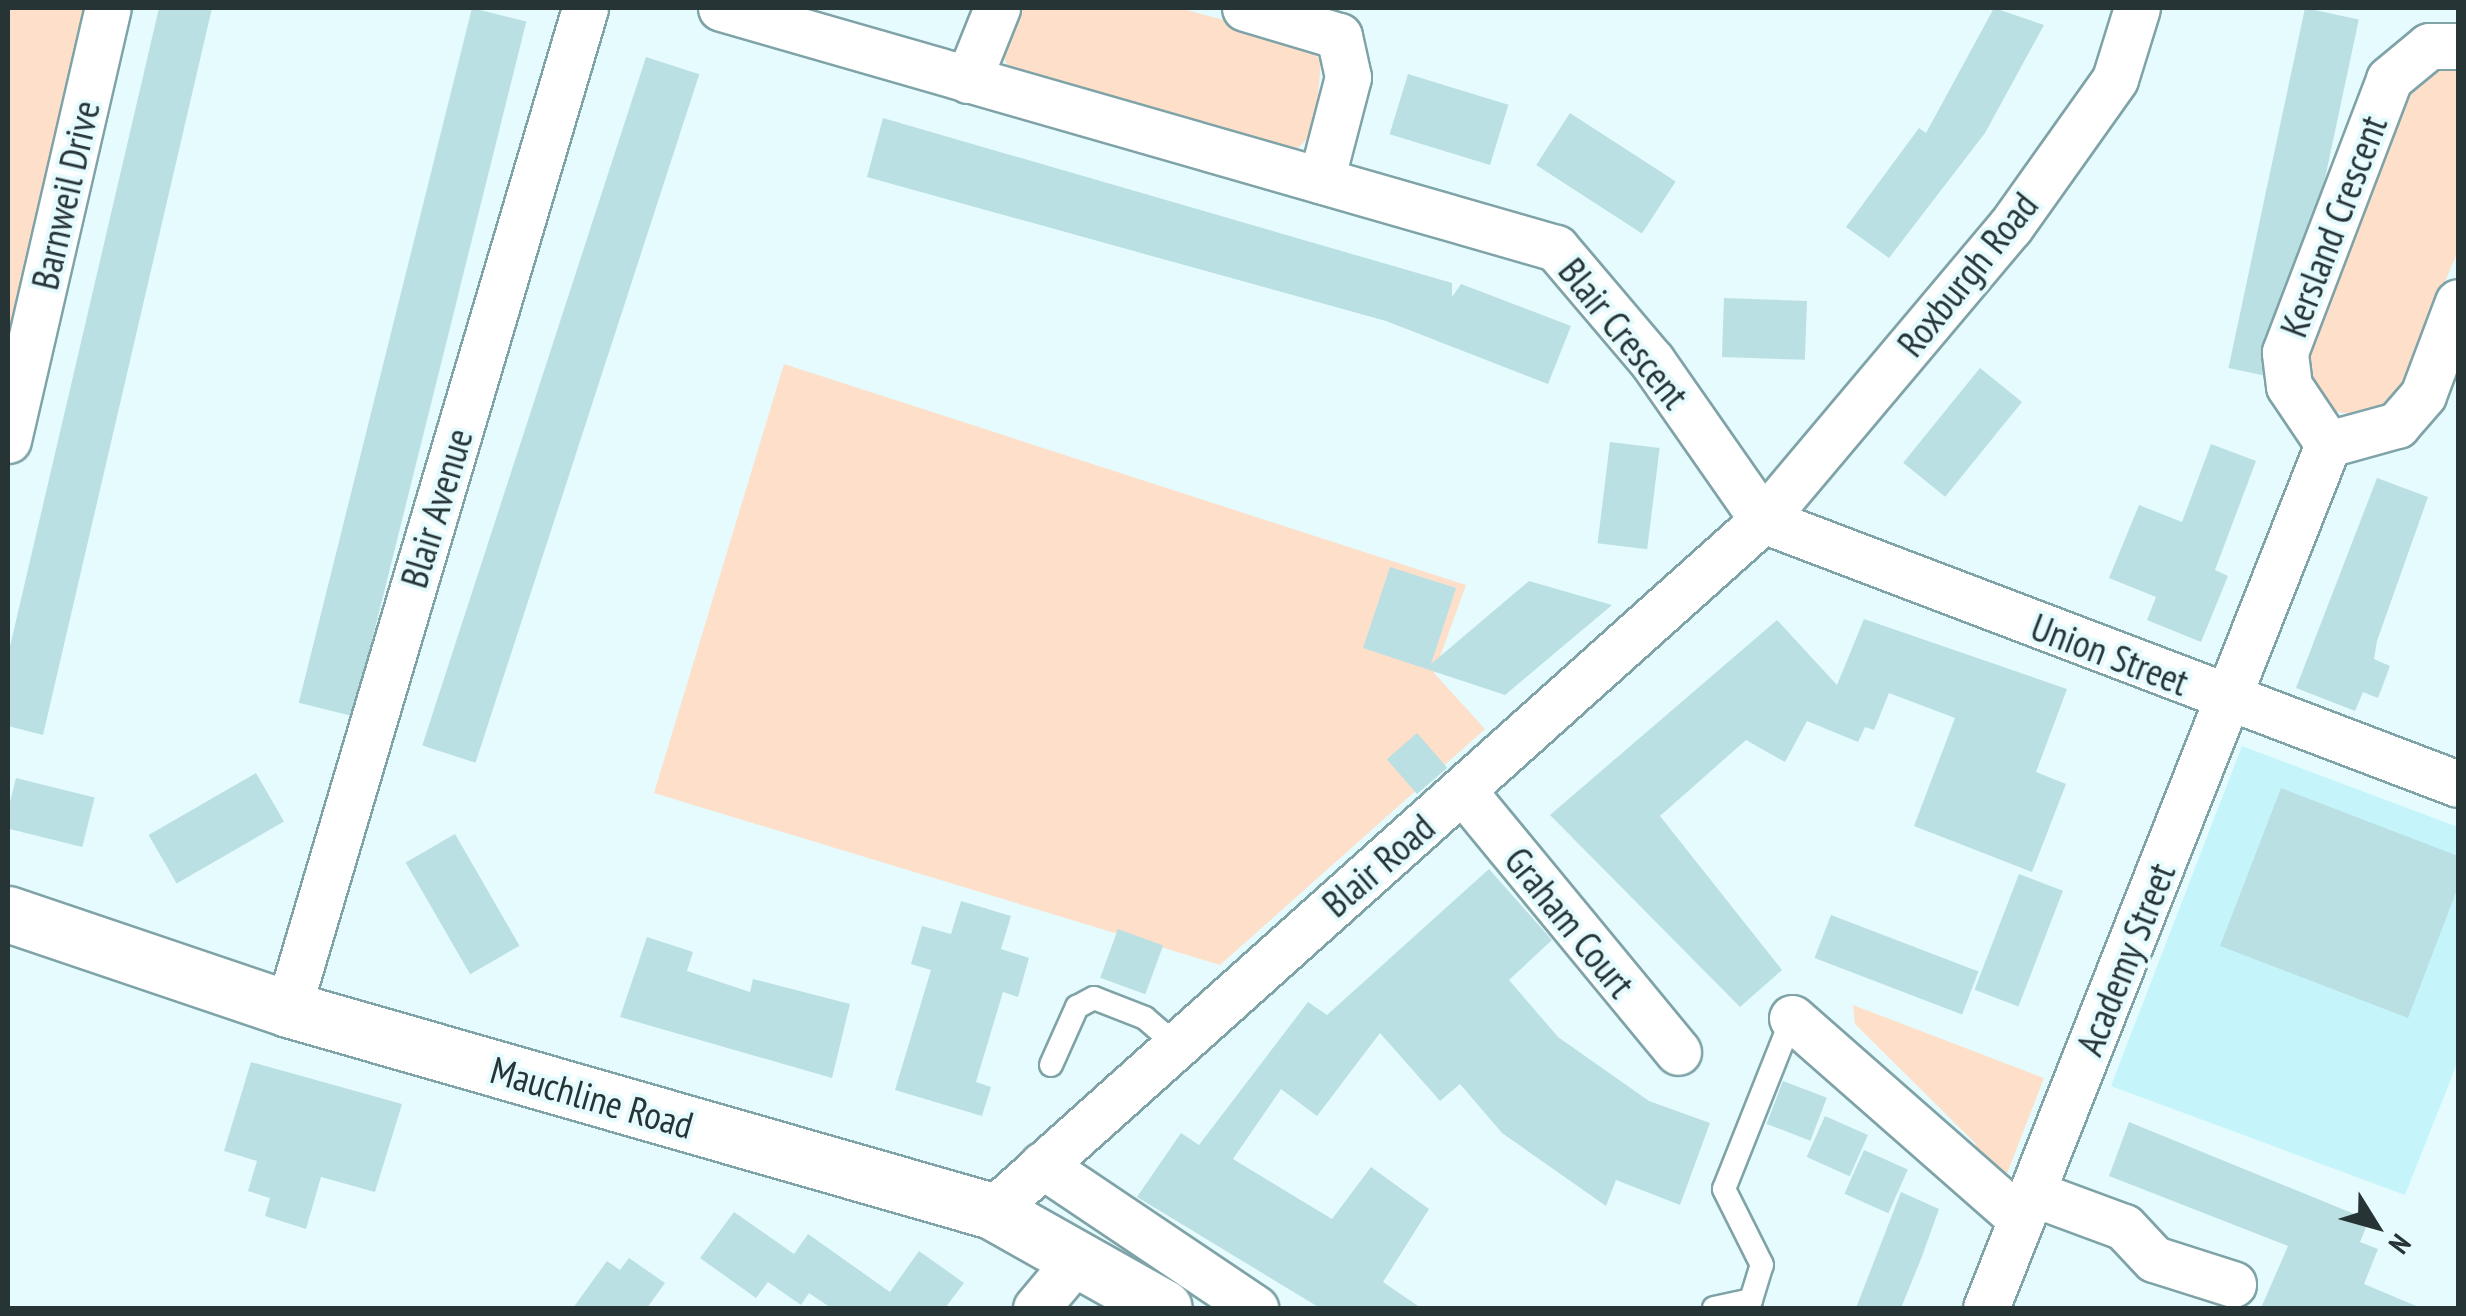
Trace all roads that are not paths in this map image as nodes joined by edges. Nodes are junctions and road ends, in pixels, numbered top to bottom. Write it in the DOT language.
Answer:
graph roads {
  1 [pos="108,8"];
  2 [pos="585,8"];
  3 [pos="721,8"];
  4 [pos="997,8"];
  5 [pos="1245,8"];
  6 [pos="2137,8"];
  7 [pos="2458,46"];
  8 [pos="968,80"];
  9 [pos="1320,181"];
  10 [pos="2458,302"];
  11 [pos="8,440"];
  12 [pos="2328,444"];
  13 [pos="1764,520"];
  14 [pos="2229,700"];
  15 [pos="2458,784"];
  16 [pos="1463,791"];
  17 [pos="8,914"];
  18 [pos="288,1010"];
  19 [pos="1792,1018"];
  20 [pos="1174,1044"];
  21 [pos="1678,1052"];
  22 [pos="1051,1065"];
  23 [pos="1042,1165"];
  24 [pos="2027,1206"];
  25 [pos="992,1212"];
  26 [pos="1079,1257"];
  27 [pos="2233,1284"];
  28 [pos="1036,1308"];
  29 [pos="1164,1308"];
  30 [pos="1256,1308"];
  31 [pos="1714,1308"];
  32 [pos="1986,1308"];
  1 -- 11 [label="street, Barnweil Drive"];
  2 -- 18 [label="street, Blair Avenue"];
  3 -- 8 [label="street, Blair Crescent"];
  4 -- 8 [label="street"];
  5 -- 9 [label="street"];
  6 -- 13 [label="street, Roxburgh Road"];
  7 -- 12 [label="street, Kersland Crescent"];
  8 -- 9 [label="street, Blair Crescent"];
  9 -- 13 [label="street, Blair Crescent"];
  10 -- 12 [label="street"];
  12 -- 14 [label="street"];
  13 -- 14 [label="street, Union Street"];
  13 -- 16 [label="street, Blair Road"];
  14 -- 15 [label="street, Union Street"];
  14 -- 24 [label="street, Academy Street"];
  16 -- 20 [label="street, Blair Road"];
  16 -- 21 [label="street, Graham Court"];
  17 -- 18 [label="main road, Mauchline Road"];
  18 -- 25 [label="main road, Mauchline Road"];
  19 -- 24 [label="street"];
  19 -- 31 [label="lane"];
  20 -- 22 [label="lane"];
  20 -- 23 [label="street, Blair Road"];
  23 -- 25 [label="street, Blair Road"];
  23 -- 30 [label="street"];
  24 -- 27 [label="street"];
  24 -- 32 [label="street, Academy Street"];
  25 -- 26 [label="main road, Mauchline Road"];
  26 -- 28 [label="street"];
  26 -- 29 [label="main road, Mauchline Road"];
}
